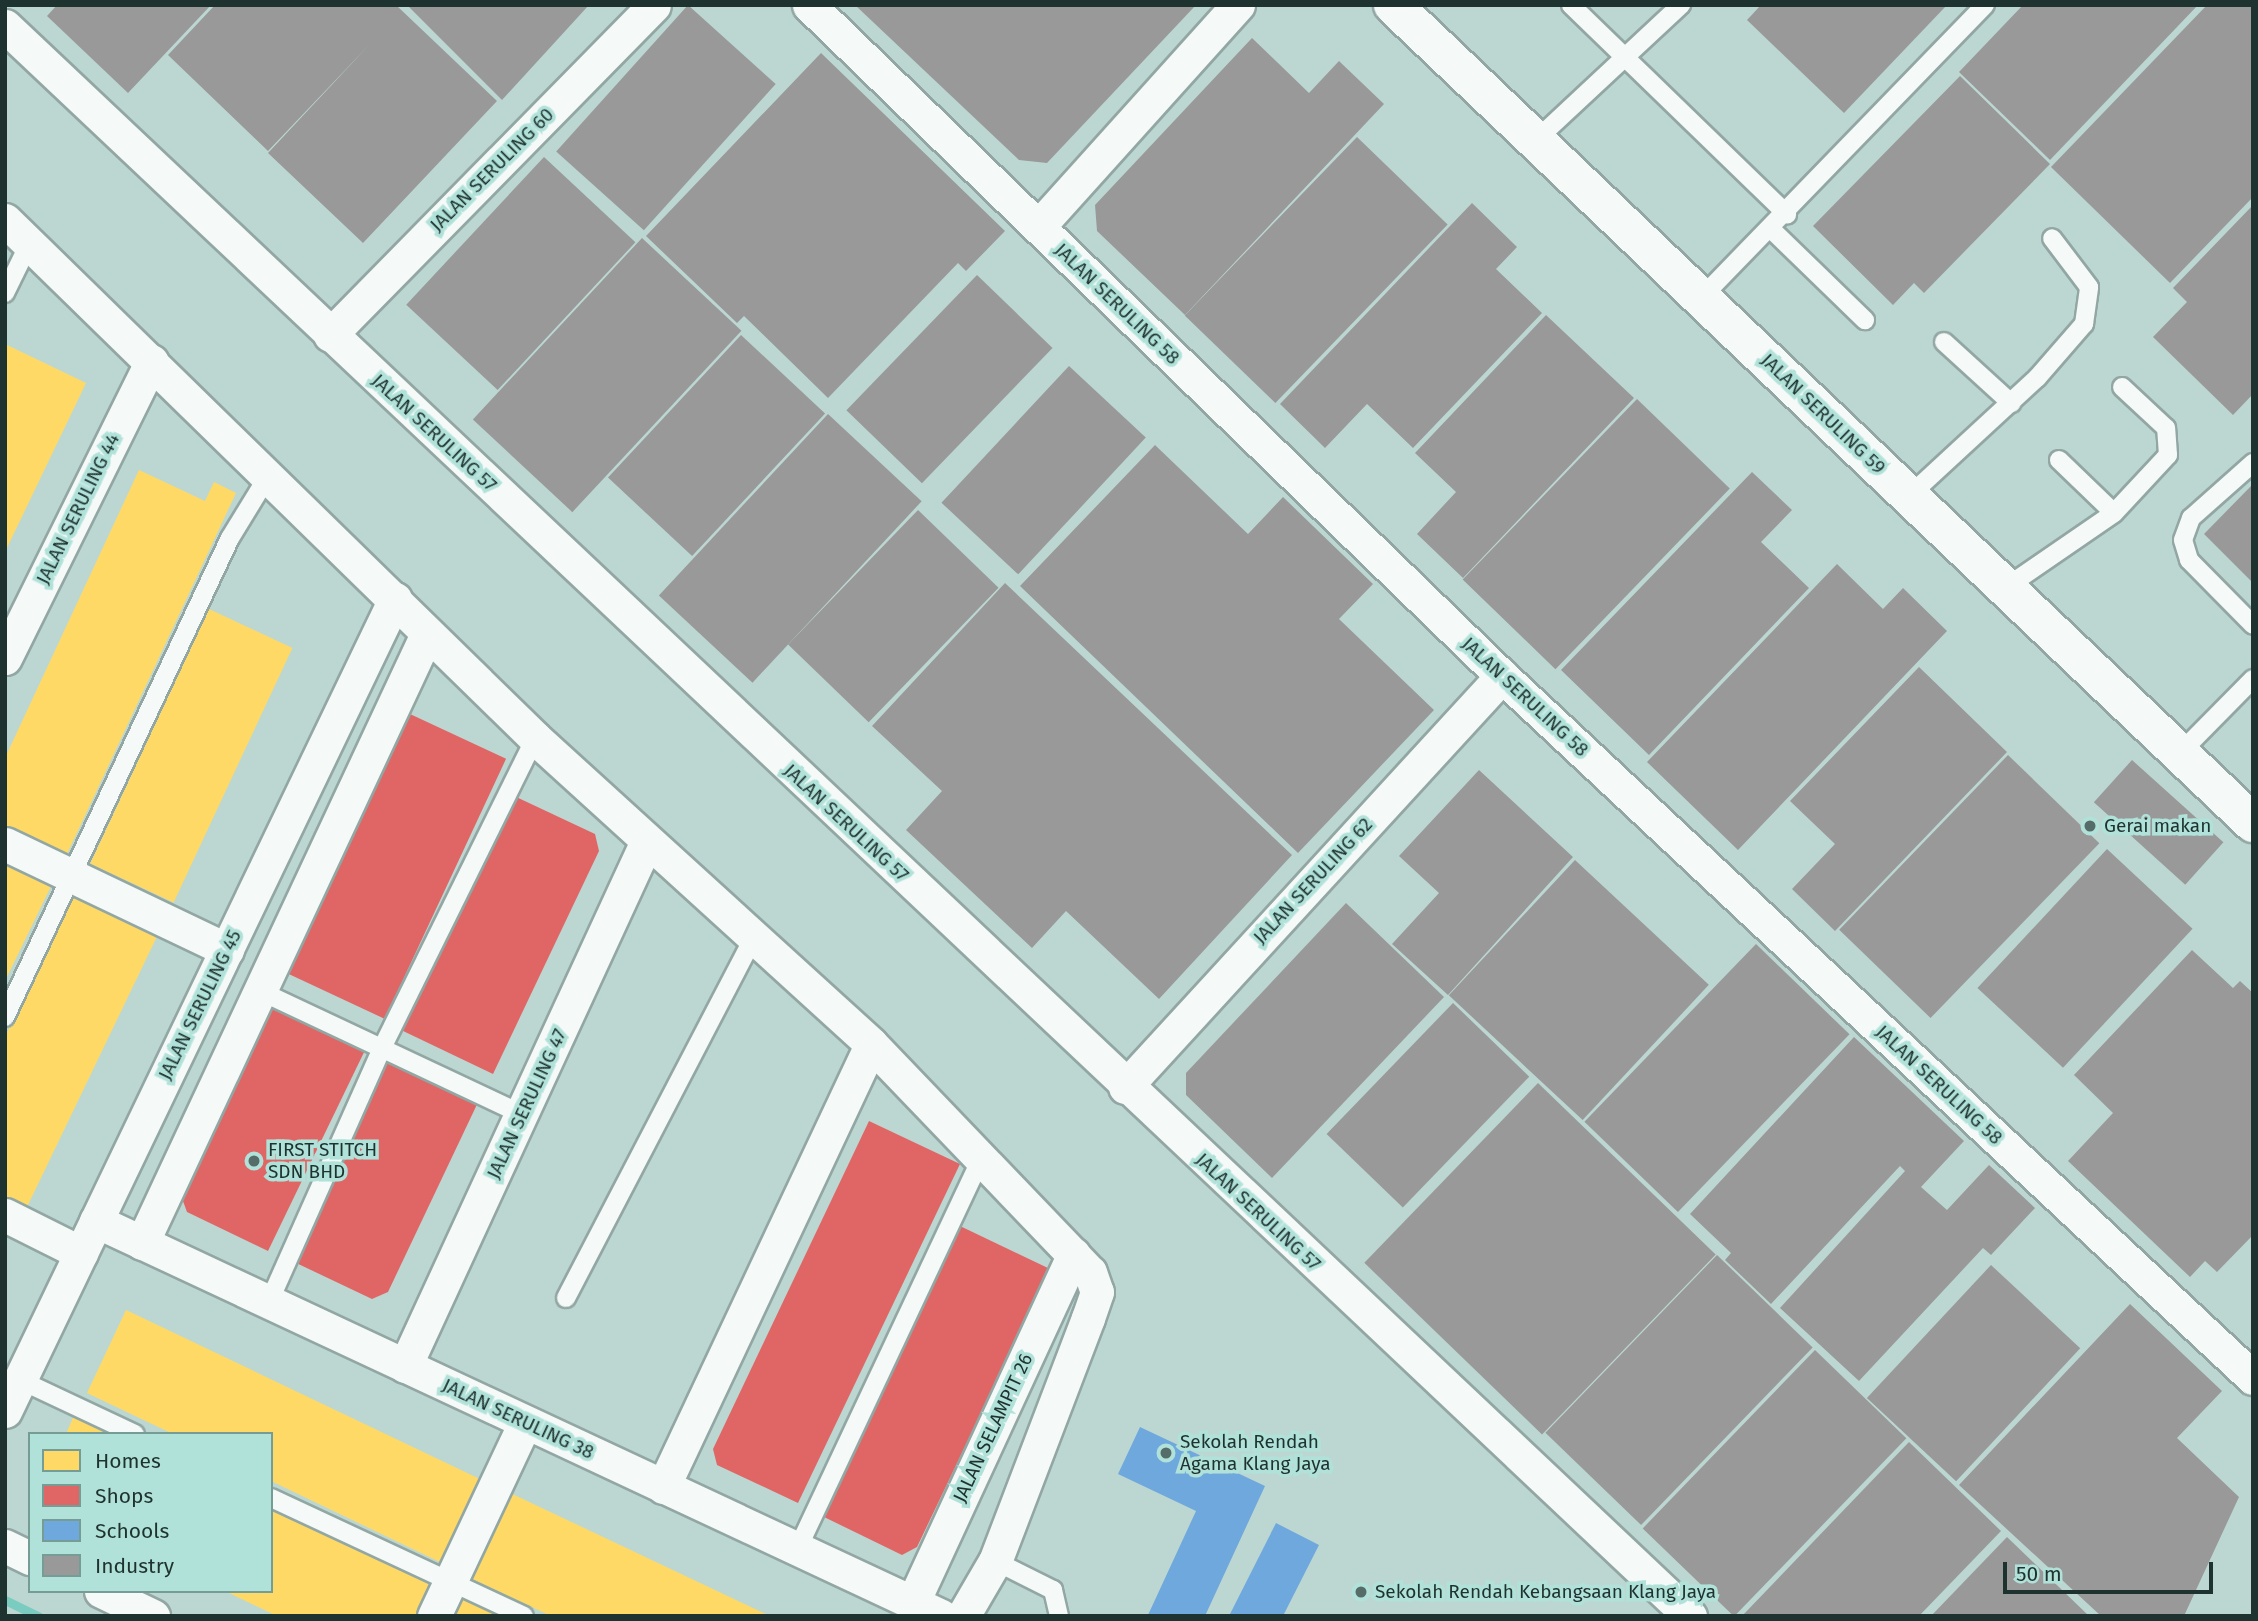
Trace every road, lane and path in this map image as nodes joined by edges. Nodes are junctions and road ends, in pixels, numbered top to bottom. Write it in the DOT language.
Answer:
graph roads {
  1 [pos="654,5"];
  2 [pos="809,5"];
  3 [pos="1238,5"];
  4 [pos="1393,5"];
  5 [pos="1571,5"];
  6 [pos="1681,5"];
  7 [pos="1985,5"];
  8 [pos="5,26"];
  9 [pos="1625,57"];
  10 [pos="1535,141"];
  11 [pos="1787,214"];
  12 [pos="5,220"];
  13 [pos="1038,227"];
  14 [pos="1771,229"];
  15 [pos="2052,238"];
  16 [pos="30,242"];
  17 [pos="5,293"];
  18 [pos="1701,298"];
  19 [pos="1865,320"];
  20 [pos="330,335"];
  21 [pos="1944,342"];
  22 [pos="152,361"];
  23 [pos="2122,387"];
  24 [pos="2011,403"];
  25 [pos="2059,460"];
  26 [pos="2253,463"];
  27 [pos="268,476"];
  28 [pos="1909,496"];
  29 [pos="2115,513"];
  30 [pos="2005,588"];
  31 [pos="395,600"];
  32 [pos="2253,625"];
  33 [pos="427,634"];
  34 [pos="5,658"];
  35 [pos="1502,676"];
  36 [pos="2253,679"];
  37 [pos="535,737"];
  38 [pos="2180,754"];
  39 [pos="2253,823"];
  40 [pos="647,841"];
  41 [pos="5,844"];
  42 [pos="74,877"];
  43 [pos="753,939"];
  44 [pos="227,950"];
  45 [pos="260,991"];
  46 [pos="5,1017"];
  47 [pos="871,1044"];
  48 [pos="382,1048"];
  49 [pos="1125,1087"];
  50 [pos="523,1115"];
  51 [pos="983,1155"];
  52 [pos="5,1216"];
  53 [pos="96,1221"];
  54 [pos="142,1243"];
  55 [pos="81,1253"];
  56 [pos="1074,1254"];
  57 [pos="566,1298"];
  58 [pos="270,1303"];
  59 [pos="405,1366"];
  60 [pos="2253,1377"];
  61 [pos="20,1380"];
  62 [pos="5,1411"];
  63 [pos="525,1423"];
  64 [pos="131,1432"];
  65 [pos="663,1487"];
  66 [pos="273,1499"];
  67 [pos="5,1546"];
  68 [pos="797,1550"];
  69 [pos="28,1557"];
  70 [pos="995,1561"];
  71 [pos="450,1582"];
  72 [pos="105,1593"];
  73 [pos="927,1609"];
  74 [pos="153,1616"];
  75 [pos="434,1616"];
  76 [pos="524,1616"];
  77 [pos="963,1616"];
  78 [pos="1059,1616"];
  79 [pos="1690,1616"];
  1 -- 20 [label="street, JALAN SERULING 60"];
  2 -- 13 [label="street, JALAN SERULING 58"];
  3 -- 13 [label="street"];
  4 -- 10 [label="main road, JALAN SERULING 59"];
  5 -- 9 [label="lane"];
  6 -- 9 [label="lane"];
  7 -- 11 [label="lane"];
  8 -- 20 [label="street, JALAN SERULING 57"];
  9 -- 10 [label="lane"];
  9 -- 11 [label="lane"];
  10 -- 18 [label="main road, JALAN SERULING 59"];
  11 -- 14 [label="lane"];
  12 -- 16 [label="street"];
  13 -- 35 [label="street, JALAN SERULING 58"];
  14 -- 18 [label="lane"];
  14 -- 19 [label="lane"];
  15 -- 24 [label="lane"];
  16 -- 17 [label="lane"];
  16 -- 22 [label="street"];
  18 -- 28 [label="main road, JALAN SERULING 59"];
  20 -- 49 [label="street, JALAN SERULING 57"];
  21 -- 24 [label="lane"];
  22 -- 27 [label="street"];
  22 -- 34 [label="street, JALAN SERULING 44"];
  23 -- 29 [label="lane"];
  24 -- 28 [label="lane"];
  25 -- 29 [label="lane"];
  26 -- 32 [label="lane"];
  27 -- 31 [label="street"];
  27 -- 42 [label="lane"];
  28 -- 30 [label="main road, JALAN SERULING 59"];
  29 -- 30 [label="lane"];
  30 -- 38 [label="main road, JALAN SERULING 59"];
  31 -- 33 [label="street"];
  31 -- 44 [label="street, JALAN SERULING 45"];
  33 -- 37 [label="street"];
  33 -- 45 [label="street"];
  35 -- 49 [label="street, JALAN SERULING 62"];
  35 -- 60 [label="street, JALAN SERULING 58"];
  36 -- 38 [label="lane"];
  37 -- 40 [label="street"];
  37 -- 48 [label="lane"];
  38 -- 39 [label="main road, JALAN SERULING 59"];
  40 -- 43 [label="street"];
  40 -- 50 [label="street, JALAN SERULING 47"];
  41 -- 42 [label="street"];
  42 -- 44 [label="street"];
  42 -- 46 [label="lane"];
  43 -- 47 [label="street"];
  43 -- 57 [label="lane"];
  44 -- 53 [label="street, JALAN SERULING 45"];
  45 -- 48 [label="lane"];
  45 -- 54 [label="street"];
  47 -- 51 [label="street"];
  47 -- 65 [label="street"];
  48 -- 50 [label="lane"];
  48 -- 58 [label="lane"];
  49 -- 79 [label="street, JALAN SERULING 57"];
  50 -- 59 [label="street, JALAN SERULING 47"];
  51 -- 56 [label="street"];
  51 -- 68 [label="lane"];
  52 -- 55 [label="street"];
  53 -- 54 [label="street, JALAN SERULING 38"];
  53 -- 55 [label="street, JALAN SERULING 45"];
  54 -- 58 [label="street, JALAN SERULING 38"];
  55 -- 61 [label="street, JALAN SERULING 45"];
  56 -- 70 [label="street"];
  56 -- 73 [label="street, JALAN SELAMPIT 26"];
  58 -- 59 [label="street, JALAN SERULING 38"];
  59 -- 63 [label="street, JALAN SERULING 38"];
  61 -- 62 [label="street, JALAN SERULING 45"];
  61 -- 64 [label="lane"];
  63 -- 65 [label="street, JALAN SERULING 38"];
  63 -- 71 [label="street"];
  65 -- 68 [label="street, JALAN SERULING 38"];
  66 -- 71 [label="lane"];
  67 -- 69 [label="street"];
  68 -- 73 [label="street, JALAN SERULING 38"];
  70 -- 77 [label="street"];
  70 -- 78 [label="lane"];
  71 -- 75 [label="street"];
  71 -- 76 [label="lane"];
  72 -- 74 [label="street"];
}
